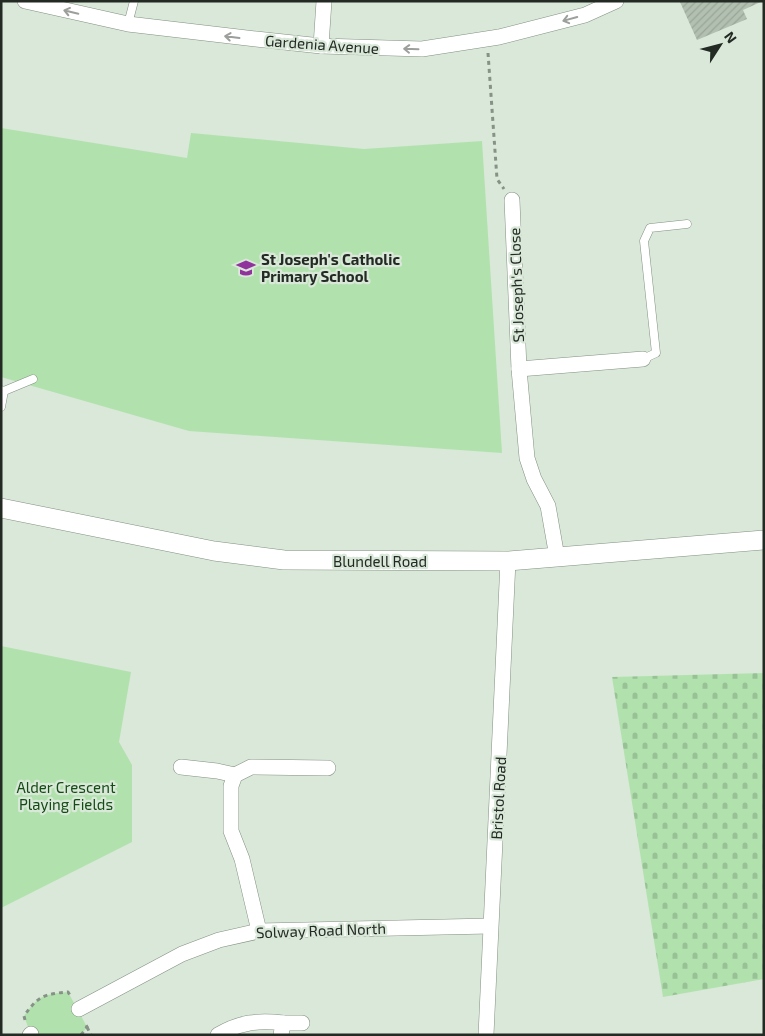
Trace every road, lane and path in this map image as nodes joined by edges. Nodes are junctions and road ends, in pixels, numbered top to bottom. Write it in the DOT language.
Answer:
graph roads {
  1 [pos="25,1"];
  2 [pos="134,1"];
  3 [pos="324,1"];
  4 [pos="616,1"];
  5 [pos="128,24"];
  6 [pos="488,40"];
  7 [pos="321,46"];
  8 [pos="512,200"];
  9 [pos="687,224"];
  10 [pos="643,359"];
  11 [pos="519,369"];
  12 [pos="33,379"];
  13 [pos="3,391"];
  14 [pos="1,407"];
  15 [pos="1,508"];
  16 [pos="764,540"];
  17 [pos="557,557"];
  18 [pos="508,561"];
  19 [pos="181,768"];
  20 [pos="328,768"];
  21 [pos="235,776"];
  22 [pos="490,926"];
  23 [pos="259,931"];
  24 [pos="79,1009"];
  25 [pos="302,1023"];
  26 [pos="86,1027"];
  27 [pos="282,1029"];
  28 [pos="31,1035"];
  29 [pos="91,1035"];
  30 [pos="218,1035"];
  31 [pos="486,1035"];
  5 -- 1 [label="street, Gardenia Avenue, one-way"];
  2 -- 5 [label="lane"];
  3 -- 7 [label="street"];
  4 -- 6 [label="street, Gardenia Avenue, one-way"];
  7 -- 5 [label="street, Gardenia Avenue, one-way"];
  6 -- 7 [label="street, Gardenia Avenue, one-way"];
  6 -- 8 [label="path"];
  8 -- 11 [label="street, St Joseph's Close"];
  9 -- 10 [label="lane"];
  10 -- 11 [label="street"];
  11 -- 17 [label="street, St Joseph's Close"];
  12 -- 13 [label="lane"];
  13 -- 14 [label="lane"];
  15 -- 18 [label="street, Blundell Road"];
  16 -- 17 [label="street, Blundell Road"];
  17 -- 18 [label="street, Blundell Road"];
  18 -- 22 [label="street, Bristol Road"];
  19 -- 21 [label="street"];
  20 -- 21 [label="street"];
  21 -- 23 [label="street"];
  22 -- 23 [label="street, Solway Road North"];
  22 -- 31 [label="street, Bristol Road"];
  23 -- 24 [label="street, Solway Road North"];
  24 -- 28 [label="path"];
  25 -- 27 [label="street"];
  26 -- 29 [label="path"];
  27 -- 30 [label="street"];
}
